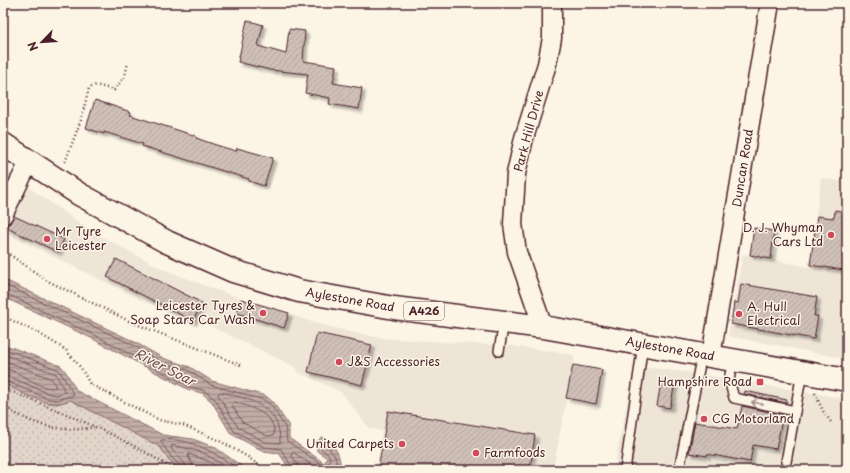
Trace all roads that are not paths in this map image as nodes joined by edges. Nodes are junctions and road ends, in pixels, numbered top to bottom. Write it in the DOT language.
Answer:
graph roads {
  1 [pos="552,3"];
  2 [pos="770,3"];
  3 [pos="3,144"];
  4 [pos="29,162"];
  5 [pos="3,215"];
  6 [pos="504,322"];
  7 [pos="543,328"];
  8 [pos="643,344"];
  9 [pos="499,351"];
  10 [pos="706,355"];
  11 [pos="733,360"];
  12 [pos="810,373"];
  13 [pos="847,380"];
  14 [pos="795,411"];
  15 [pos="786,462"];
  16 [pos="625,470"];
  17 [pos="679,470"];
  1 -- 7 [label="street, Park Hill Drive"];
  2 -- 10 [label="street, Duncan Road"];
  3 -- 4 [label="main road, Aylestone Road / A426"];
  4 -- 5 [label="street"];
  4 -- 6 [label="main road, Aylestone Road / A426"];
  6 -- 7 [label="main road, Aylestone Road / A426"];
  6 -- 9 [label="lane"];
  7 -- 8 [label="main road, Aylestone Road / A426"];
  8 -- 10 [label="main road, Aylestone Road / A426"];
  8 -- 16 [label="lane"];
  10 -- 11 [label="main road, Aylestone Road / A426"];
  10 -- 17 [label="lane"];
  11 -- 12 [label="main road, Aylestone Road / A426"];
  14 -- 11 [label="lane, one-way"];
  12 -- 13 [label="main road, Aylestone Road / A426"];
  12 -- 14 [label="lane"];
  14 -- 15 [label="lane"];
}
